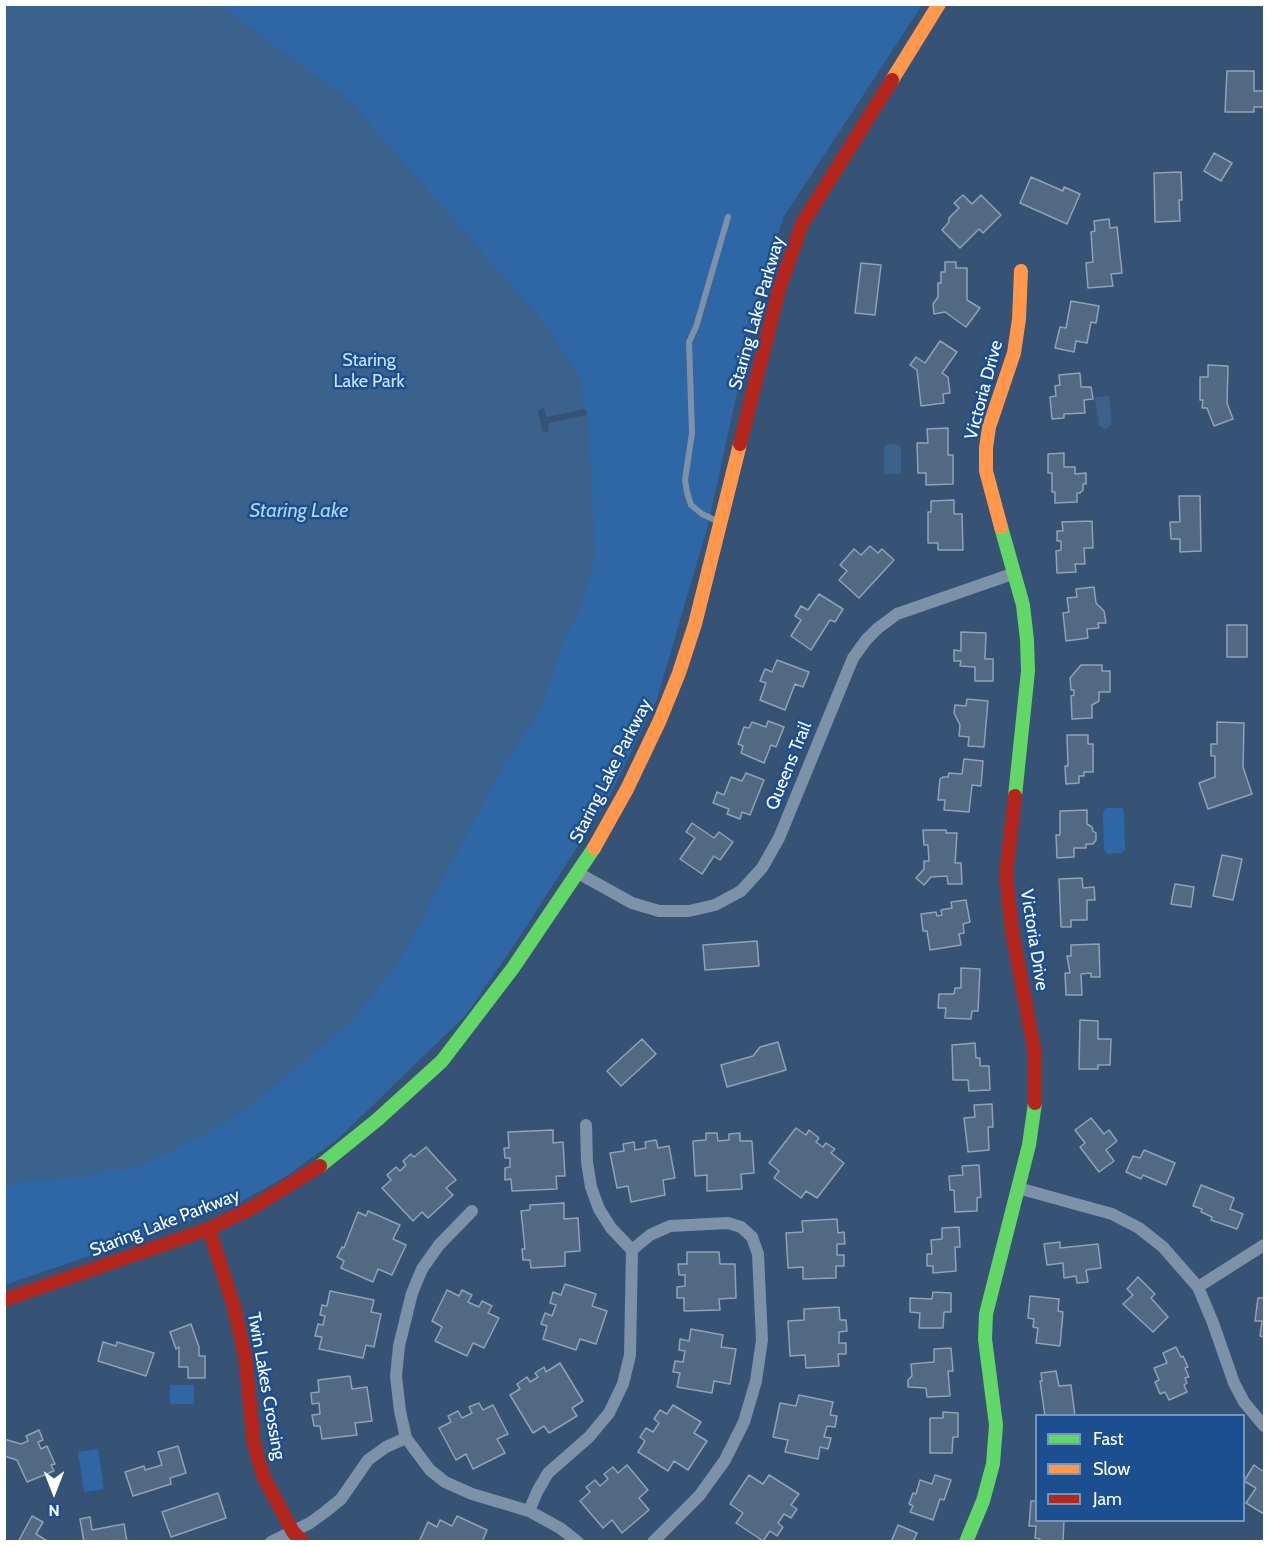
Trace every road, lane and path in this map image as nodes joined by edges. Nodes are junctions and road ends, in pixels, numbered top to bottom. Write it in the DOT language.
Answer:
graph roads {
  1 [pos="939,4"];
  2 [pos="728,217"];
  3 [pos="1022,271"];
  4 [pos="720,523"];
  5 [pos="1015,573"];
  6 [pos="578,873"];
  7 [pos="586,1125"];
  8 [pos="1018,1188"];
  9 [pos="472,1211"];
  10 [pos="209,1229"];
  11 [pos="1264,1245"];
  12 [pos="632,1250"];
  13 [pos="1198,1287"];
  14 [pos="4,1300"];
  15 [pos="1264,1426"];
  16 [pos="406,1438"];
  17 [pos="529,1511"];
  18 [pos="298,1537"];
  19 [pos="271,1542"];
  20 [pos="578,1542"];
  21 [pos="653,1542"];
  22 [pos="966,1542"];
  1 -- 4 [label="street, Staring Lake Parkway"];
  2 -- 4 [label="lane"];
  3 -- 5 [label="street, Victoria Drive"];
  4 -- 6 [label="street, Staring Lake Parkway"];
  5 -- 6 [label="street, Queens Trail"];
  5 -- 8 [label="street, Victoria Drive"];
  6 -- 10 [label="street, Staring Lake Parkway"];
  7 -- 12 [label="street"];
  8 -- 13 [label="street"];
  8 -- 22 [label="street, Victoria Drive"];
  9 -- 16 [label="street"];
  10 -- 14 [label="street, Staring Lake Parkway"];
  10 -- 18 [label="street, Twin Lakes Crossing"];
  11 -- 13 [label="street"];
  12 -- 17 [label="street"];
  12 -- 21 [label="street"];
  13 -- 15 [label="street"];
  16 -- 17 [label="street"];
  16 -- 18 [label="street"];
  17 -- 20 [label="street"];
  18 -- 19 [label="street"];
}
